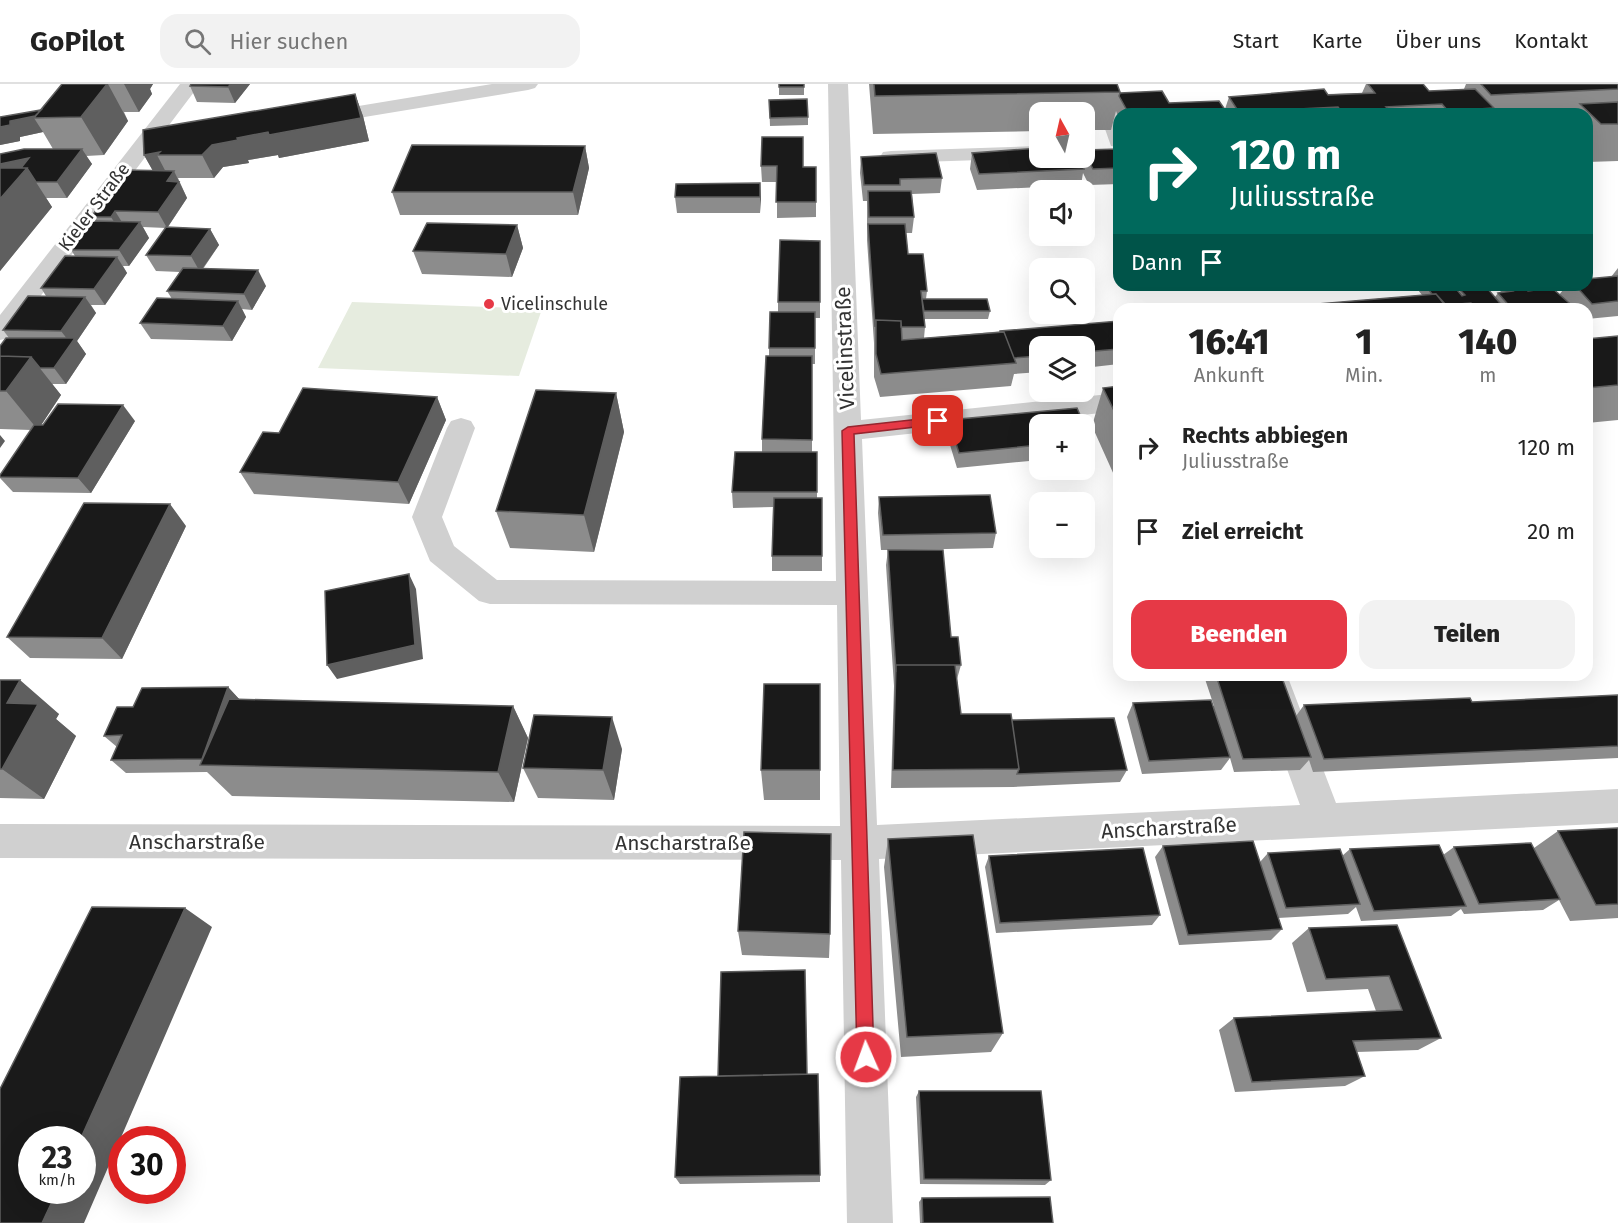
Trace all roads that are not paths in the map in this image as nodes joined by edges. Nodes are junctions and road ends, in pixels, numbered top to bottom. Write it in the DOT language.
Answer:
graph roads {
  1 [pos="190,84"];
  2 [pos="528,84"];
  3 [pos="838,84"];
  4 [pos="1066,84"];
  5 [pos="298,123"];
  6 [pos="1113,124"];
  7 [pos="206,139"];
  8 [pos="1096,150"];
  9 [pos="1113,150"];
  10 [pos="138,151"];
  11 [pos="1029,152"];
  12 [pos="859,158"];
  13 [pos="0,332"];
  14 [pos="1113,403"];
  15 [pos="461,428"];
  16 [pos="848,431"];
  17 [pos="853,593"];
  18 [pos="1272,681"];
  19 [pos="1618,806"];
  20 [pos="1324,820"];
  21 [pos="0,841"];
  22 [pos="860,843"];
  23 [pos="870,1223"];
  1 -- 10 [label="street, Kieler Straße"];
  2 -- 5 [label="street"];
  3 -- 12 [label="street, Vicelinstraße"];
  4 -- 6 [label="street"];
  7 -- 10 [label="street"];
  8 -- 9 [label="street"];
  10 -- 13 [label="street, Kieler Straße"];
  11 -- 12 [label="street"];
  12 -- 16 [label="street, Vicelinstraße"];
  14 -- 16 [label="street"];
  15 -- 17 [label="street"];
  16 -- 17 [label="street, Vicelinstraße"];
  17 -- 22 [label="street, Vicelinstraße"];
  18 -- 20 [label="street"];
  19 -- 20 [label="street, Anscharstraße"];
  20 -- 22 [label="street, Anscharstraße"];
  21 -- 22 [label="street, Anscharstraße"];
  22 -- 23 [label="street, Vicelinstraße"];
}
